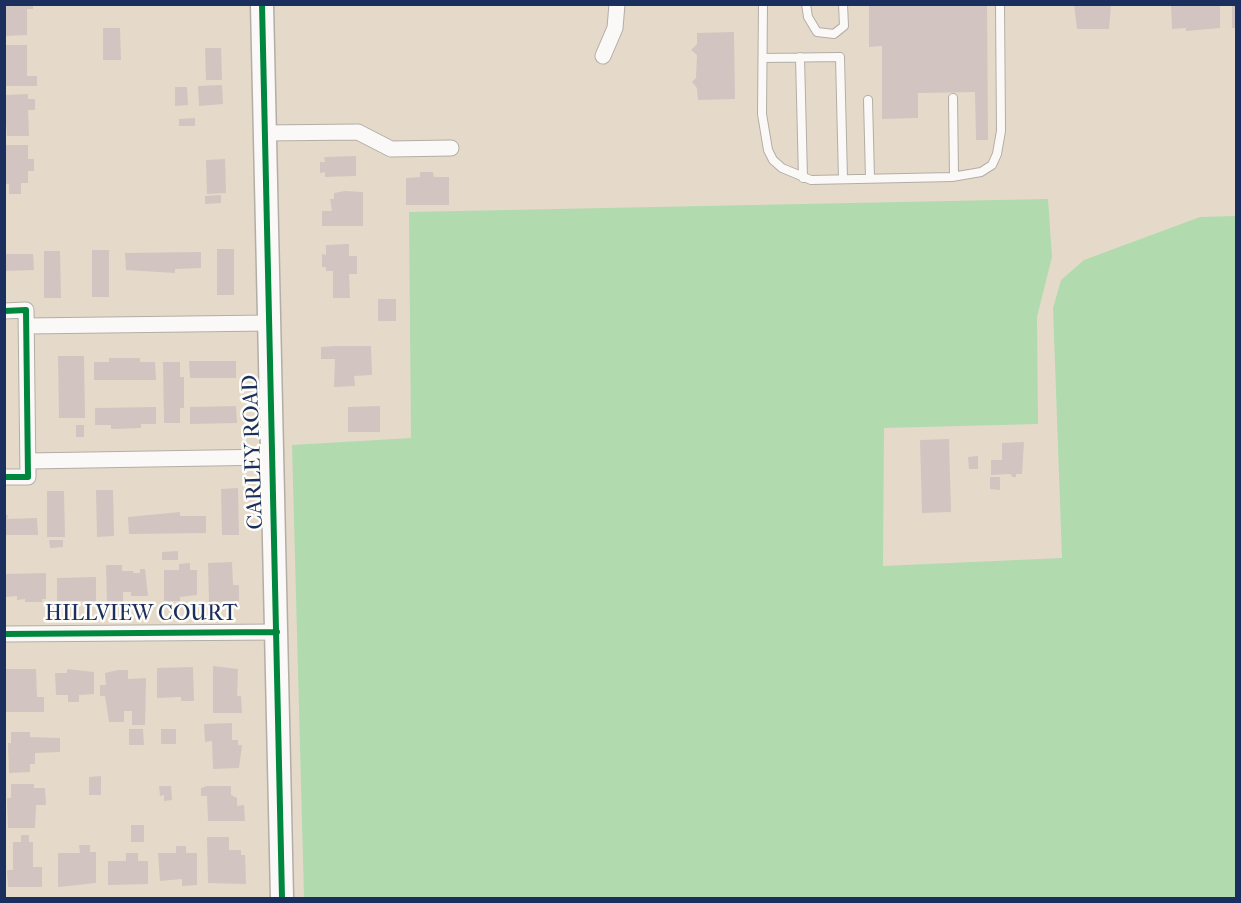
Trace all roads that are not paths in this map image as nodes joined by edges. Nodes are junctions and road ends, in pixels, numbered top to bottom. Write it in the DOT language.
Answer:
graph roads {
  1 [pos="262,4"];
  2 [pos="617,4"];
  3 [pos="763,4"];
  4 [pos="806,4"];
  5 [pos="843,4"];
  6 [pos="1000,4"];
  7 [pos="603,56"];
  8 [pos="800,57"];
  9 [pos="763,58"];
  10 [pos="953,98"];
  11 [pos="868,100"];
  12 [pos="265,133"];
  13 [pos="451,148"];
  14 [pos="954,176"];
  15 [pos="803,178"];
  16 [pos="870,178"];
  17 [pos="843,179"];
  18 [pos="4,310"];
  19 [pos="269,323"];
  20 [pos="26,326"];
  21 [pos="273,457"];
  22 [pos="28,461"];
  23 [pos="4,477"];
  24 [pos="277,632"];
  25 [pos="4,634"];
  26 [pos="282,898"];
  1 -- 12 [label="street, CARLEY ROAD"];
  2 -- 7 [label="street"];
  3 -- 9 [label="lane"];
  4 -- 5 [label="lane"];
  6 -- 14 [label="lane"];
  8 -- 9 [label="lane"];
  8 -- 15 [label="lane"];
  8 -- 17 [label="lane"];
  9 -- 15 [label="lane"];
  10 -- 14 [label="lane"];
  11 -- 16 [label="lane"];
  12 -- 13 [label="street"];
  12 -- 19 [label="street, CARLEY ROAD"];
  14 -- 16 [label="lane"];
  15 -- 17 [label="lane"];
  16 -- 17 [label="lane"];
  18 -- 20 [label="street"];
  19 -- 20 [label="street"];
  19 -- 21 [label="street, CARLEY ROAD"];
  20 -- 22 [label="street"];
  21 -- 22 [label="street"];
  21 -- 24 [label="street, CARLEY ROAD"];
  22 -- 23 [label="street"];
  24 -- 25 [label="street, HILLVIEW COURT"];
  24 -- 26 [label="street, CARLEY ROAD"];
}
